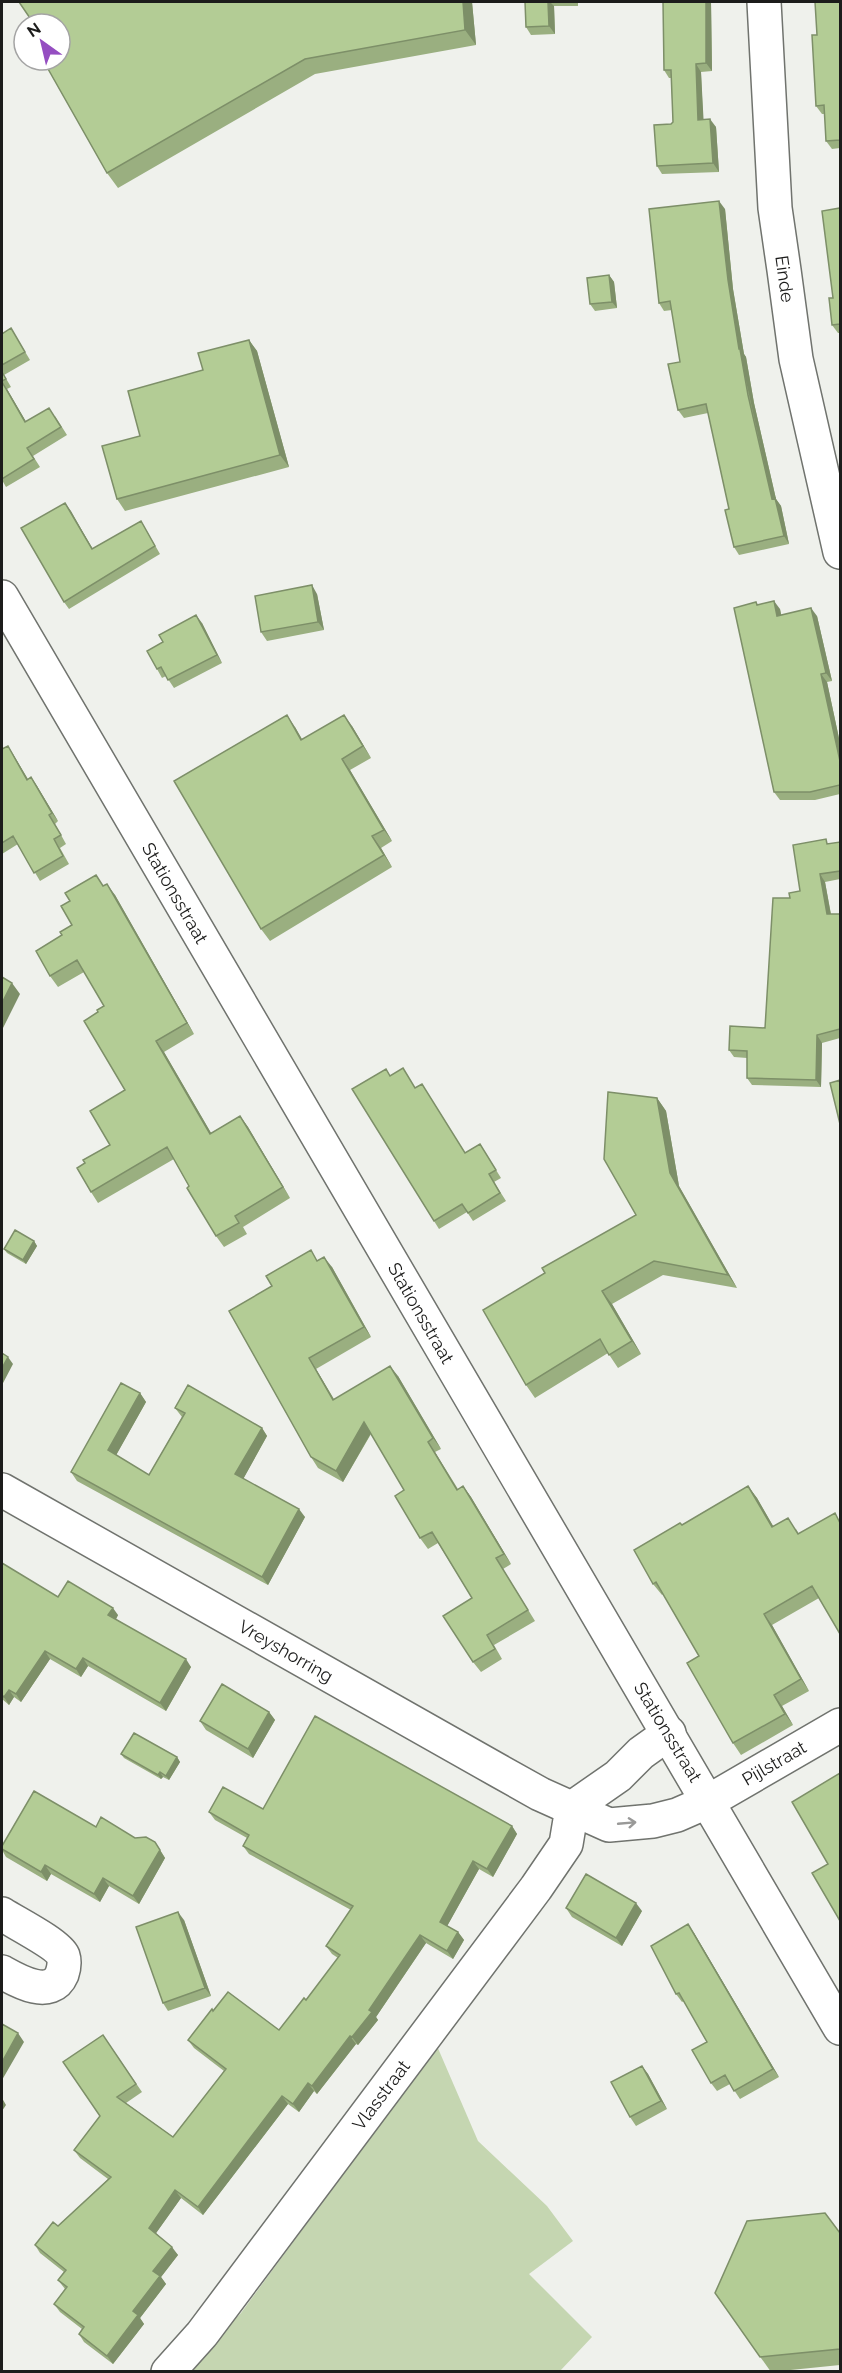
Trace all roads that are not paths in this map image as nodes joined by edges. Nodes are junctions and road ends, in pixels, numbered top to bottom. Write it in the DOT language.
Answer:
graph roads {
  1 [pos="764,2"];
  2 [pos="840,552"];
  3 [pos="2,597"];
  4 [pos="2,1490"];
  5 [pos="840,1725"];
  6 [pos="669,1732"];
  7 [pos="709,1801"];
  8 [pos="573,1808"];
  9 [pos="2,1914"];
  10 [pos="2,1972"];
  11 [pos="840,2028"];
  12 [pos="168,2372"];
  1 -- 2 [label="street, Einde"];
  3 -- 6 [label="street, Stationsstraat"];
  4 -- 8 [label="street, Vreyshorring"];
  5 -- 7 [label="street, Pijlstraat"];
  6 -- 7 [label="street, Stationsstraat"];
  6 -- 8 [label="street"];
  8 -- 7 [label="street, Vreyshorring, one-way"];
  7 -- 11 [label="street, Stationsstraat"];
  8 -- 12 [label="street, Vlasstraat"];
  9 -- 10 [label="street"];
}
